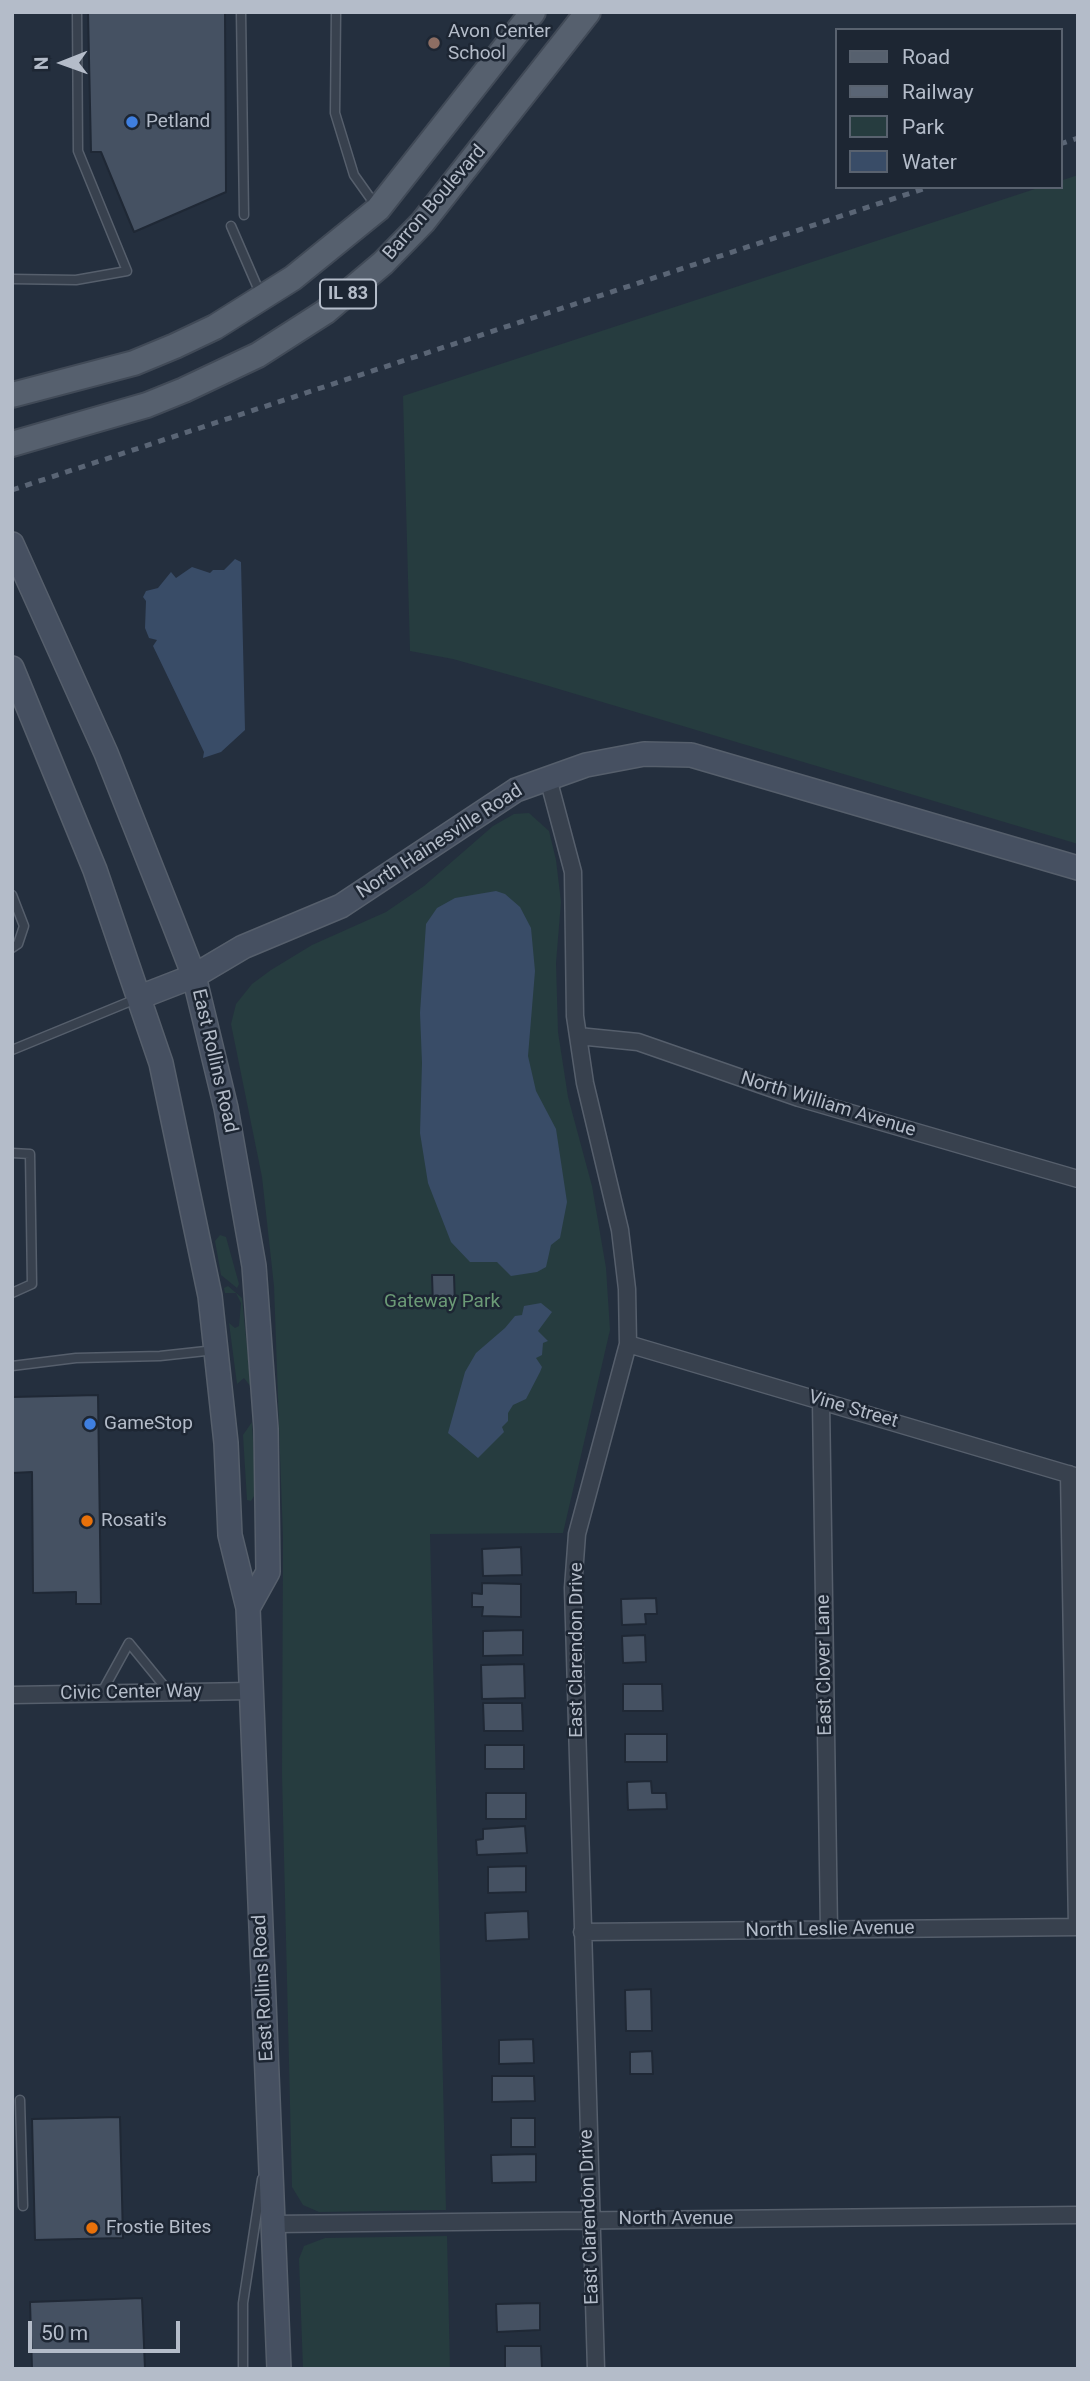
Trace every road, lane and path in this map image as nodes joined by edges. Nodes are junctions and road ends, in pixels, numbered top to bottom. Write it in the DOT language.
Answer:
graph roads {
  1 [pos="76,12"];
  2 [pos="241,12"];
  3 [pos="336,12"];
  4 [pos="533,12"];
  5 [pos="588,12"];
  6 [pos="378,209"];
  7 [pos="244,215"];
  8 [pos="231,226"];
  9 [pos="12,279"];
  10 [pos="262,299"];
  11 [pos="12,395"];
  12 [pos="12,444"];
  13 [pos="12,544"];
  14 [pos="12,668"];
  15 [pos="548,778"];
  16 [pos="1078,868"];
  17 [pos="12,895"];
  18 [pos="12,948"];
  19 [pos="194,975"];
  20 [pos="140,997"];
  21 [pos="578,1036"];
  22 [pos="12,1050"];
  23 [pos="12,1153"];
  24 [pos="1078,1179"];
  25 [pos="12,1293"];
  26 [pos="628,1344"];
  27 [pos="218,1350"];
  28 [pos="12,1366"];
  29 [pos="821,1401"];
  30 [pos="1073,1475"];
  31 [pos="248,1608"];
  32 [pos="250,1691"];
  33 [pos="169,1693"];
  34 [pos="101,1694"];
  35 [pos="12,1695"];
  36 [pos="1077,1927"];
  37 [pos="829,1930"];
  38 [pos="582,1932"];
  39 [pos="20,2100"];
  40 [pos="271,2120"];
  41 [pos="23,2206"];
  42 [pos="1078,2215"];
  43 [pos="590,2220"];
  44 [pos="274,2224"];
  45 [pos="243,2369"];
  46 [pos="279,2369"];
  47 [pos="596,2369"];
  1 -- 9 [label="lane"];
  2 -- 7 [label="lane"];
  3 -- 6 [label="lane"];
  4 -- 6 [label="main road, Barron Boulevard"];
  5 -- 12 [label="main road, Barron Boulevard / IL 83"];
  6 -- 10 [label="main road, Barron Boulevard"];
  8 -- 10 [label="lane"];
  10 -- 11 [label="main road, Barron Boulevard"];
  13 -- 19 [label="main road, East Rollins Road"];
  14 -- 20 [label="main road, East Rollins Road"];
  15 -- 16 [label="main road, North Hainesville Road"];
  15 -- 19 [label="main road, North Hainesville Road"];
  15 -- 21 [label="street, East Clarendon Drive"];
  17 -- 18 [label="lane"];
  19 -- 20 [label="main road, North Hainesville Road"];
  19 -- 31 [label="main road, East Rollins Road"];
  20 -- 22 [label="lane"];
  20 -- 27 [label="main road, East Rollins Road"];
  21 -- 24 [label="street, North William Avenue"];
  21 -- 26 [label="street, East Clarendon Drive"];
  23 -- 25 [label="lane"];
  26 -- 29 [label="street, Vine Street"];
  26 -- 38 [label="street, East Clarendon Drive"];
  27 -- 28 [label="lane"];
  27 -- 31 [label="main road, East Rollins Road"];
  29 -- 30 [label="street, Vine Street"];
  29 -- 37 [label="street, East Clover Lane"];
  30 -- 36 [label="street"];
  31 -- 32 [label="main road, East Rollins Road"];
  32 -- 33 [label="street, Civic Center Way"];
  32 -- 40 [label="main road, East Rollins Road"];
  33 -- 34 [label="street, Civic Center Way"];
  33 -- 34 [label="lane"];
  34 -- 35 [label="street, Civic Center Way"];
  36 -- 37 [label="street, North Leslie Avenue"];
  37 -- 38 [label="street, North Leslie Avenue"];
  38 -- 43 [label="street, East Clarendon Drive"];
  39 -- 41 [label="lane"];
  40 -- 44 [label="main road, East Rollins Road"];
  40 -- 45 [label="lane"];
  42 -- 43 [label="street, North Avenue"];
  43 -- 44 [label="street, North Avenue"];
  43 -- 47 [label="street, East Clarendon Drive"];
  44 -- 46 [label="main road, East Rollins Road"];
}
